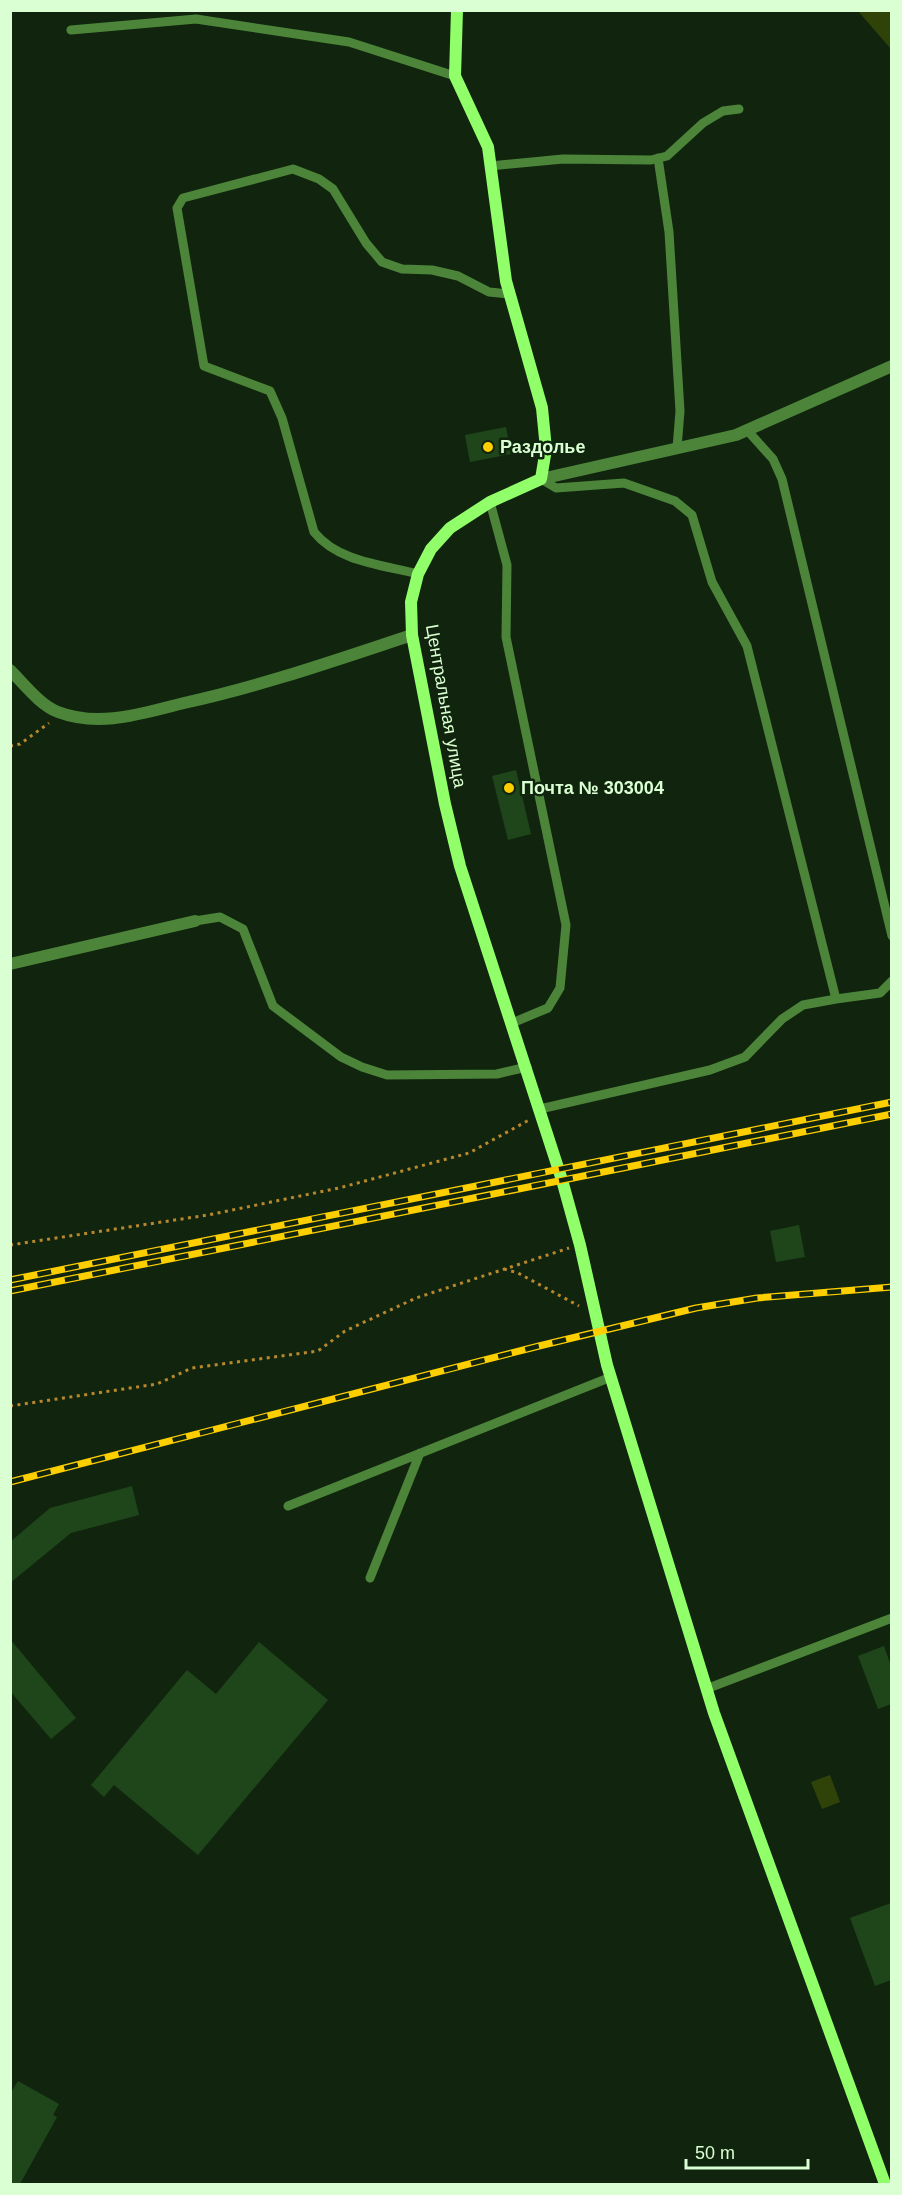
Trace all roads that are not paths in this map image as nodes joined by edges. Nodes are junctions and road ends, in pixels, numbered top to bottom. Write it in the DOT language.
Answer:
graph roads {
  1 [pos="457,10"];
  2 [pos="71,30"];
  3 [pos="455,76"];
  4 [pos="739,109"];
  5 [pos="658,158"];
  6 [pos="490,166"];
  7 [pos="509,294"];
  8 [pos="891,366"];
  9 [pos="747,430"];
  10 [pos="677,448"];
  11 [pos="541,478"];
  12 [pos="490,502"];
  13 [pos="418,574"];
  14 [pos="412,635"];
  15 [pos="10,670"];
  16 [pos="195,921"];
  17 [pos="891,936"];
  18 [pos="10,964"];
  19 [pos="891,981"];
  20 [pos="836,999"];
  21 [pos="512,1023"];
  22 [pos="527,1067"];
  23 [pos="541,1112"];
  24 [pos="611,1377"];
  25 [pos="420,1453"];
  26 [pos="288,1506"];
  27 [pos="370,1578"];
  28 [pos="891,1618"];
  29 [pos="706,1689"];
  30 [pos="885,2184"];
  1 -- 3 [label="street"];
  2 -- 3 [label="lane"];
  3 -- 6 [label="street"];
  4 -- 5 [label="lane"];
  5 -- 6 [label="lane"];
  5 -- 10 [label="lane"];
  6 -- 7 [label="street"];
  7 -- 11 [label="street"];
  7 -- 13 [label="lane"];
  8 -- 9 [label="street, Центральная улица"];
  9 -- 10 [label="street, Центральная улица"];
  9 -- 17 [label="lane"];
  10 -- 11 [label="street, Центральная улица"];
  11 -- 12 [label="street, Центральная улица"];
  11 -- 20 [label="lane"];
  12 -- 13 [label="street, Центральная улица"];
  12 -- 21 [label="lane"];
  13 -- 14 [label="street, Центральная улица"];
  14 -- 15 [label="street"];
  14 -- 21 [label="street, Центральная улица"];
  16 -- 18 [label="street"];
  16 -- 22 [label="lane"];
  19 -- 20 [label="lane"];
  20 -- 23 [label="lane"];
  21 -- 22 [label="street, Центральная улица"];
  22 -- 23 [label="street, Центральная улица"];
  23 -- 24 [label="street, Центральная улица"];
  24 -- 25 [label="lane"];
  24 -- 29 [label="street, Центральная улица"];
  25 -- 26 [label="lane"];
  25 -- 27 [label="lane"];
  28 -- 29 [label="lane"];
  29 -- 30 [label="street, Центральная улица"];
}
